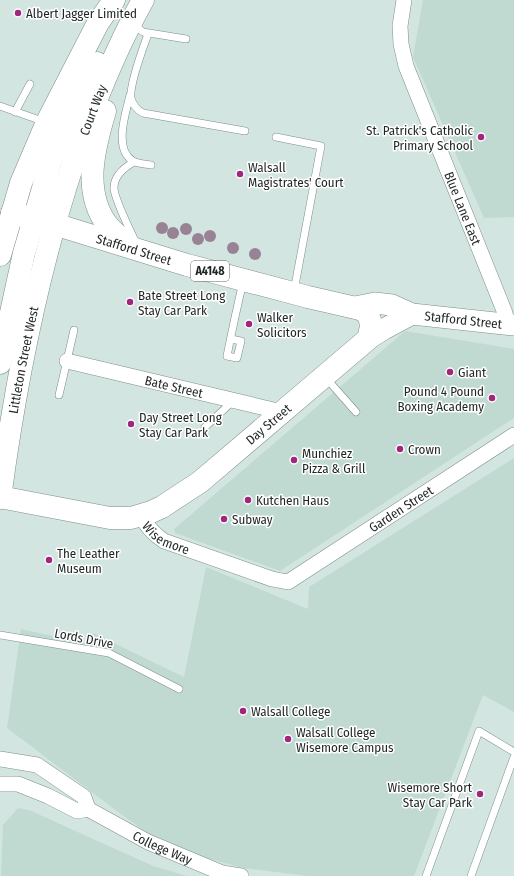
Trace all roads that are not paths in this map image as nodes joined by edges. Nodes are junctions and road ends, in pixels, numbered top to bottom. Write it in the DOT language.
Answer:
graph roads {
  1 [pos="114,0"];
  2 [pos="404,0"];
  3 [pos="136,6"];
  4 [pos="148,34"];
  5 [pos="186,39"];
  6 [pos="112,63"];
  7 [pos="30,84"];
  8 [pos="132,89"];
  9 [pos="0,106"];
  10 [pos="15,112"];
  11 [pos="47,122"];
  12 [pos="245,131"];
  13 [pos="276,137"];
  14 [pos="134,162"];
  15 [pos="151,165"];
  16 [pos="12,213"];
  17 [pos="44,221"];
  18 [pos="137,250"];
  19 [pos="0,255"];
  20 [pos="244,280"];
  21 [pos="294,293"];
  22 [pos="365,311"];
  23 [pos="402,314"];
  24 [pos="510,324"];
  25 [pos="74,330"];
  26 [pos="230,339"];
  27 [pos="368,339"];
  28 [pos="67,361"];
  29 [pos="0,363"];
  30 [pos="324,376"];
  31 [pos="59,395"];
  32 [pos="233,401"];
  33 [pos="282,412"];
  34 [pos="356,412"];
  35 [pos="205,427"];
  36 [pos="514,435"];
  37 [pos="0,497"];
  38 [pos="140,515"];
  39 [pos="288,582"];
  40 [pos="0,635"];
  41 [pos="179,690"];
  42 [pos="514,752"];
  43 [pos="514,757"];
  44 [pos="0,759"];
  45 [pos="0,784"];
  46 [pos="88,809"];
  47 [pos="211,873"];
  48 [pos="241,876"];
  49 [pos="426,876"];
  50 [pos="471,876"];
  1 -- 11 [label="highway"];
  2 -- 24 [label="street, Blue Lane East"];
  3 -- 4 [label="lane"];
  3 -- 6 [label="highway, Court Way"];
  3 -- 17 [label="highway"];
  4 -- 5 [label="lane"];
  4 -- 8 [label="lane"];
  6 -- 17 [label="highway, Court Way"];
  6 -- 18 [label="highway"];
  7 -- 10 [label="lane"];
  8 -- 12 [label="lane"];
  8 -- 14 [label="lane"];
  9 -- 10 [label="lane"];
  10 -- 11 [label="lane"];
  11 -- 16 [label="highway"];
  13 -- 21 [label="lane"];
  14 -- 15 [label="lane"];
  14 -- 18 [label="lane"];
  16 -- 17 [label="highway, Stafford Street"];
  16 -- 19 [label="highway"];
  17 -- 18 [label="highway, Stafford Street / A4148"];
  17 -- 29 [label="highway"];
  17 -- 37 [label="highway, Littleton Street West"];
  18 -- 20 [label="highway, Stafford Street / A4148"];
  20 -- 21 [label="highway, Stafford Street / A4148"];
  20 -- 26 [label="lane"];
  21 -- 22 [label="highway, Stafford Street / A4148"];
  22 -- 23 [label="main road, Stafford Street"];
  22 -- 27 [label="highway"];
  23 -- 24 [label="main road, Stafford Street"];
  23 -- 27 [label="main road, Stafford Street"];
  25 -- 28 [label="lane"];
  27 -- 30 [label="highway, Day Street"];
  28 -- 31 [label="lane"];
  28 -- 32 [label="street, Bate Street"];
  30 -- 33 [label="highway, Day Street"];
  30 -- 34 [label="lane"];
  32 -- 33 [label="street, Bate Street"];
  32 -- 35 [label="lane"];
  33 -- 38 [label="highway, Day Street"];
  36 -- 39 [label="street, Garden Street"];
  37 -- 38 [label="highway, Wisemore"];
  38 -- 39 [label="street, Wisemore"];
  40 -- 41 [label="lane, Lords Drive"];
  42 -- 49 [label="lane"];
  43 -- 50 [label="lane"];
  44 -- 46 [label="street, College Way"];
  45 -- 46 [label="street, College Way"];
  46 -- 47 [label="street, College Way"];
  47 -- 48 [label="street, College Way"];
}
